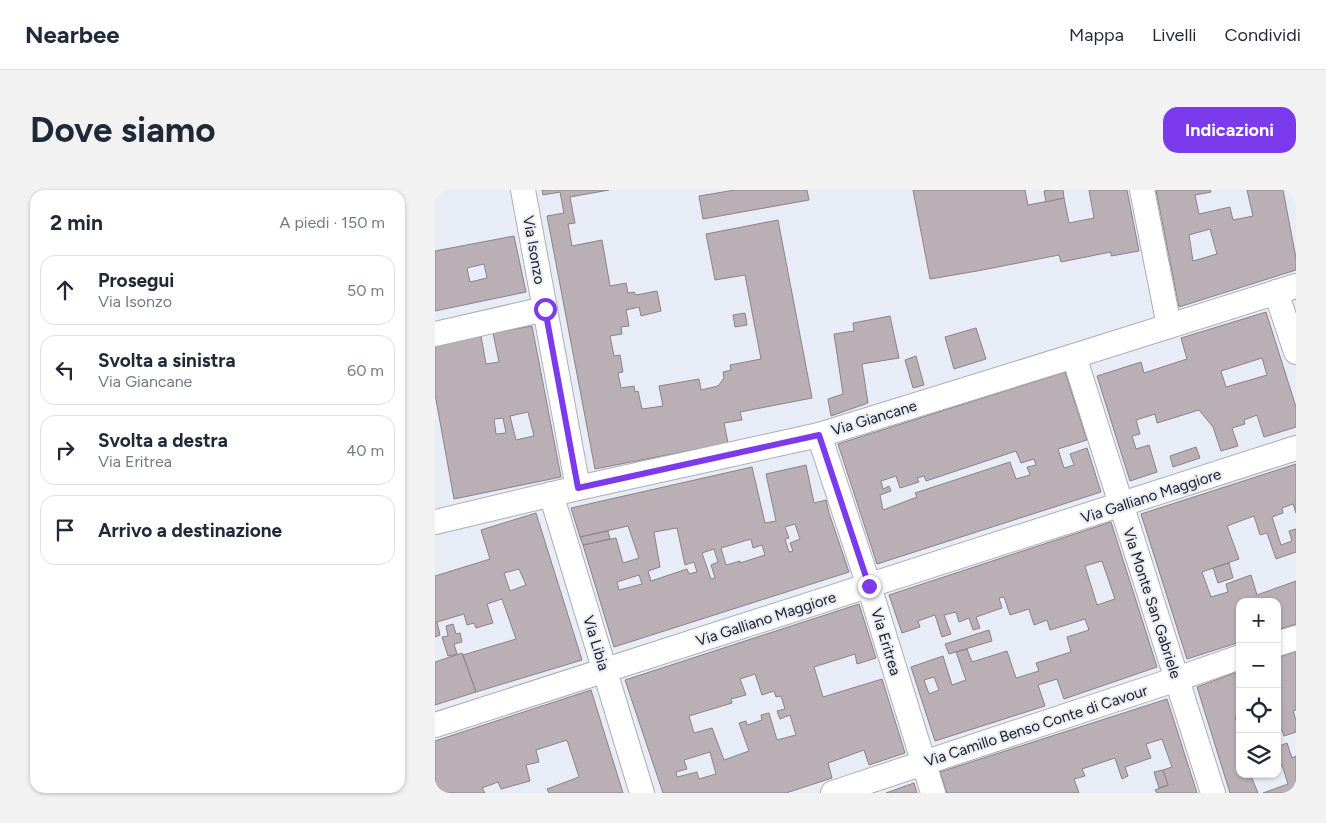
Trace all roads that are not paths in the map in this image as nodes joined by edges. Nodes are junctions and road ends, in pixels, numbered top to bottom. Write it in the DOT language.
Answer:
graph roads {
  1 [pos="523,190"];
  2 [pos="1142,190"];
  3 [pos="1286,289"];
  4 [pos="545,309"];
  5 [pos="1169,326"];
  6 [pos="435,334"];
  7 [pos="1296,352"];
  8 [pos="1074,356"];
  9 [pos="819,435"];
  10 [pos="1296,448"];
  11 [pos="578,488"];
  12 [pos="551,494"];
  13 [pos="1121,506"];
  14 [pos="436,516"];
  15 [pos="869,586"];
  16 [pos="1296,638"];
  17 [pos="1280,643"];
  18 [pos="1236,659"];
  19 [pos="605,670"];
  20 [pos="1177,680"];
  21 [pos="435,725"];
  22 [pos="923,763"];
  23 [pos="642,793"];
  24 [pos="833,793"];
  25 [pos="933,793"];
  26 [pos="1213,793"];
  1 -- 4 [label="street, Via Isonzo"];
  2 -- 5 [label="street"];
  3 -- 5 [label="street, Via Giancane"];
  3 -- 7 [label="street"];
  4 -- 6 [label="street"];
  4 -- 11 [label="street, Via Isonzo"];
  5 -- 8 [label="street, Via Giancane"];
  8 -- 9 [label="street, Via Giancane"];
  8 -- 13 [label="street, Via Monte San Gabriele"];
  9 -- 11 [label="street, Via Giancane"];
  9 -- 15 [label="street, Via Eritrea"];
  10 -- 13 [label="street, Via Galliano Maggiore"];
  11 -- 12 [label="street, Via Giancane"];
  12 -- 14 [label="street, Via Giancane"];
  12 -- 19 [label="street, Via Libia"];
  13 -- 15 [label="street, Via Galliano Maggiore"];
  13 -- 20 [label="street, Via Monte San Gabriele"];
  15 -- 19 [label="street, Via Galliano Maggiore"];
  15 -- 22 [label="street, Via Eritrea"];
  16 -- 17 [label="street"];
  18 -- 20 [label="street, Via Camillo Benso Conte di Cavour"];
  19 -- 21 [label="street, Via Galliano Maggiore"];
  19 -- 23 [label="street, Via Libia"];
  20 -- 22 [label="street, Via Camillo Benso Conte di Cavour"];
  20 -- 26 [label="street, Via Monte San Gabriele"];
  22 -- 24 [label="street, Via Camillo Benso Conte di Cavour"];
  22 -- 25 [label="street, Via Eritrea"];
}
